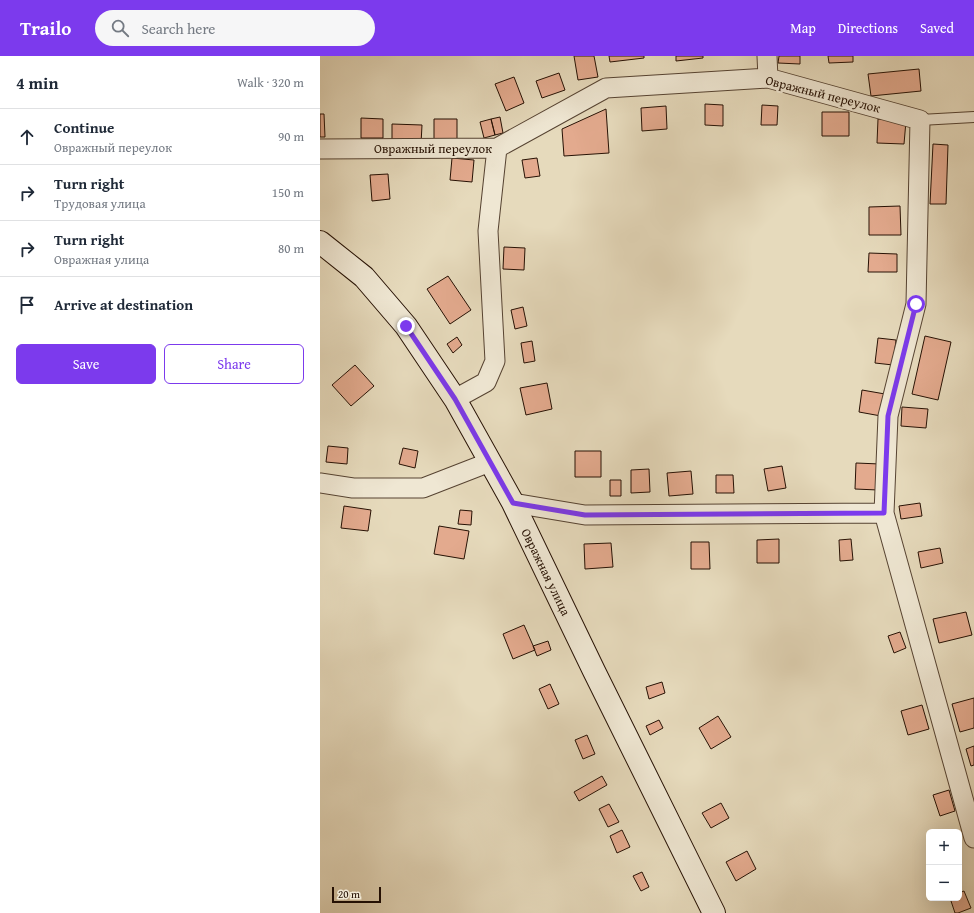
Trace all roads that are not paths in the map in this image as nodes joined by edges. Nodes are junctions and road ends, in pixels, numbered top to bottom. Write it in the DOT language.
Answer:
graph roads {
  1 [pos="767,56"];
  2 [pos="768,78"];
  3 [pos="974,117"];
  4 [pos="920,120"];
  5 [pos="497,148"];
  6 [pos="320,149"];
  7 [pos="320,242"];
  8 [pos="455,399"];
  9 [pos="490,462"];
  10 [pos="320,483"];
  11 [pos="513,503"];
  12 [pos="884,513"];
  13 [pos="974,838"];
  14 [pos="714,913"];
  1 -- 2 [label="street"];
  2 -- 4 [label="street, Овражный переулок"];
  2 -- 5 [label="street, Овражный переулок"];
  3 -- 4 [label="lane"];
  4 -- 12 [label="street"];
  5 -- 6 [label="street, Овражный переулок"];
  5 -- 8 [label="street"];
  7 -- 8 [label="street, Овражная улица"];
  8 -- 9 [label="street, Овражная улица"];
  9 -- 10 [label="street"];
  9 -- 11 [label="street, Овражная улица"];
  11 -- 12 [label="street"];
  11 -- 14 [label="street, Овражная улица"];
  12 -- 13 [label="street"];
}
